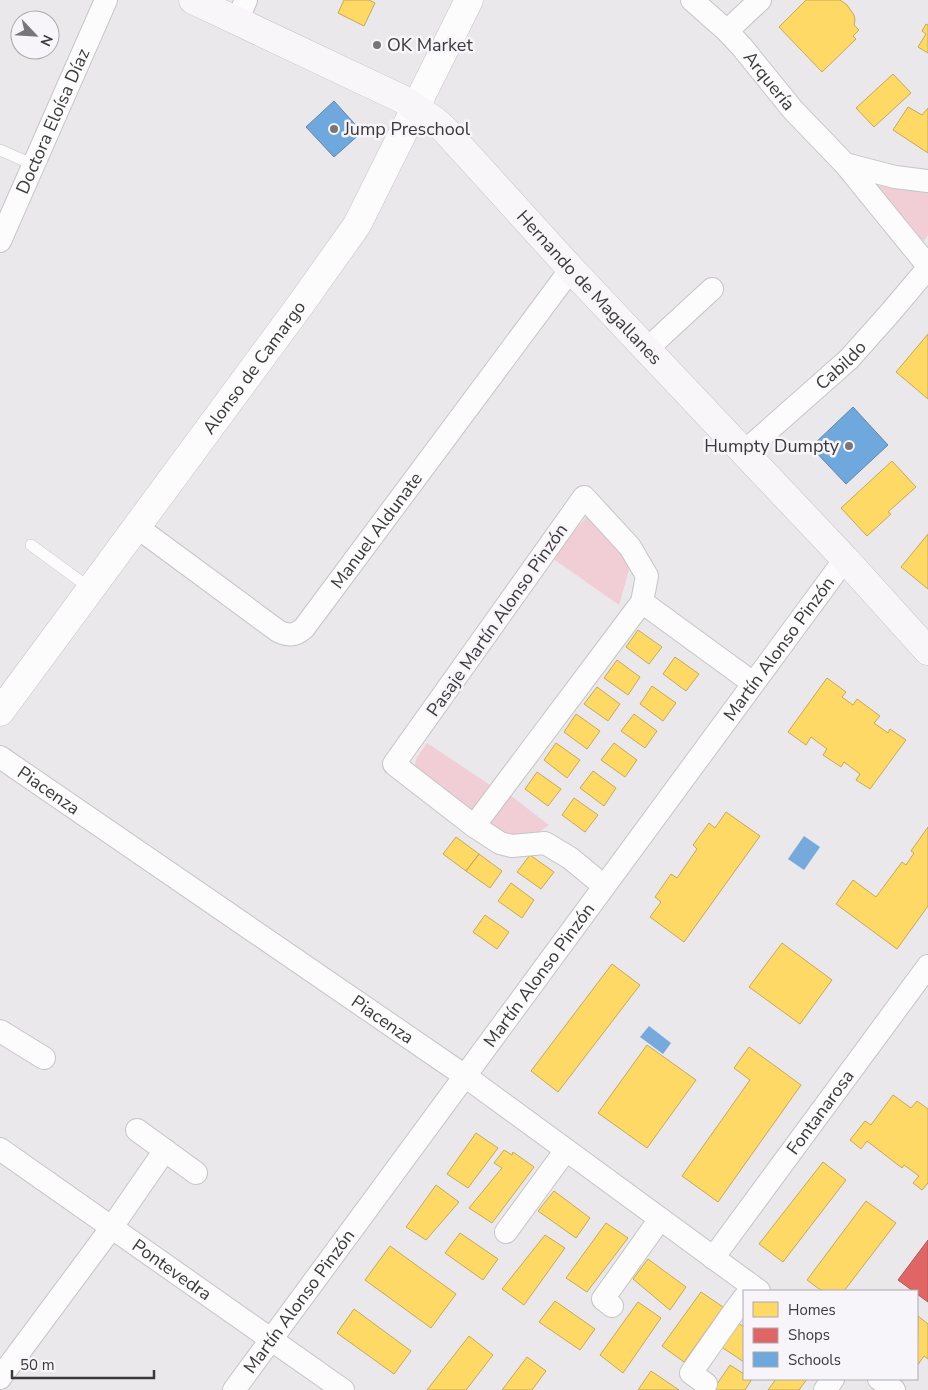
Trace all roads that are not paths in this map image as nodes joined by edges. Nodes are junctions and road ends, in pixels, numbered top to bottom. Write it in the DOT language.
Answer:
graph roads {
  1 [pos="106,0"];
  2 [pos="193,0"];
  3 [pos="469,0"];
  4 [pos="692,0"];
  5 [pos="760,0"];
  6 [pos="241,10"];
  7 [pos="727,31"];
  8 [pos="416,108"];
  9 [pos="0,150"];
  10 [pos="34,164"];
  11 [pos="845,164"];
  12 [pos="928,181"];
  13 [pos="0,241"];
  14 [pos="928,267"];
  15 [pos="571,269"];
  16 [pos="712,289"];
  17 [pos="647,349"];
  18 [pos="744,452"];
  19 [pos="137,527"];
  20 [pos="32,545"];
  21 [pos="845,559"];
  22 [pos="91,589"];
  23 [pos="642,602"];
  24 [pos="928,651"];
  25 [pos="754,683"];
  26 [pos="0,712"];
  27 [pos="0,757"];
  28 [pos="474,826"];
  29 [pos="604,886"];
  30 [pos="928,966"];
  31 [pos="2,1037"];
  32 [pos="44,1058"];
  33 [pos="465,1076"];
  34 [pos="137,1130"];
  35 [pos="0,1149"];
  36 [pos="165,1150"];
  37 [pos="566,1150"];
  38 [pos="196,1173"];
  39 [pos="660,1219"];
  40 [pos="112,1228"];
  41 [pos="506,1232"];
  42 [pos="713,1258"];
  43 [pos="750,1290"];
  44 [pos="743,1302"];
  45 [pos="612,1306"];
  46 [pos="271,1339"];
  47 [pos="0,1378"];
  48 [pos="880,1380"];
  49 [pos="706,1384"];
  50 [pos="234,1390"];
  51 [pos="343,1390"];
  52 [pos="894,1390"];
  1 -- 10 [label="street, Doctora Eloísa Díaz"];
  2 -- 6 [label="main road, Hernando de Magallanes"];
  3 -- 8 [label="street, Alonso de Camargo"];
  4 -- 7 [label="street, Arquería"];
  5 -- 7 [label="street"];
  6 -- 8 [label="main road, Hernando de Magallanes"];
  7 -- 11 [label="street, Arquería"];
  8 -- 15 [label="main road, Hernando de Magallanes"];
  8 -- 19 [label="street, Alonso de Camargo"];
  9 -- 10 [label="lane"];
  10 -- 13 [label="street, Doctora Eloísa Díaz"];
  11 -- 12 [label="street"];
  11 -- 14 [label="street, Arquería"];
  14 -- 18 [label="street, Cabildo"];
  15 -- 17 [label="main road, Hernando de Magallanes"];
  15 -- 19 [label="street, Manuel Aldunate"];
  16 -- 17 [label="street"];
  17 -- 18 [label="main road, Hernando de Magallanes"];
  18 -- 21 [label="main road, Hernando de Magallanes"];
  19 -- 22 [label="street, Alonso de Camargo"];
  20 -- 22 [label="lane"];
  21 -- 24 [label="main road, Hernando de Magallanes"];
  21 -- 25 [label="street, Martín Alonso Pinzón"];
  22 -- 26 [label="street, Alonso de Camargo"];
  23 -- 25 [label="street"];
  23 -- 28 [label="street, Pasaje Martín Alonso Pinzón"];
  23 -- 28 [label="street, Pasaje Martín Alonso Pinzón"];
  25 -- 29 [label="street, Martín Alonso Pinzón"];
  27 -- 33 [label="street, Piacenza"];
  28 -- 29 [label="street, Pasaje Martín Alonso Pinzón"];
  29 -- 33 [label="street, Martín Alonso Pinzón"];
  30 -- 42 [label="street, Fontanarosa"];
  31 -- 32 [label="street"];
  33 -- 37 [label="street, Piacenza"];
  33 -- 46 [label="street, Martín Alonso Pinzón"];
  34 -- 36 [label="street"];
  35 -- 40 [label="street, Pontevedra"];
  36 -- 38 [label="street"];
  36 -- 40 [label="street"];
  37 -- 39 [label="street, Piacenza"];
  37 -- 41 [label="street"];
  39 -- 42 [label="street, Piacenza"];
  39 -- 45 [label="street"];
  40 -- 46 [label="street, Pontevedra"];
  40 -- 47 [label="street"];
  42 -- 43 [label="street, Piacenza"];
  44 -- 49 [label="street"];
  46 -- 50 [label="street, Martín Alonso Pinzón"];
  46 -- 51 [label="street, Pontevedra"];
  48 -- 52 [label="street"];
}
